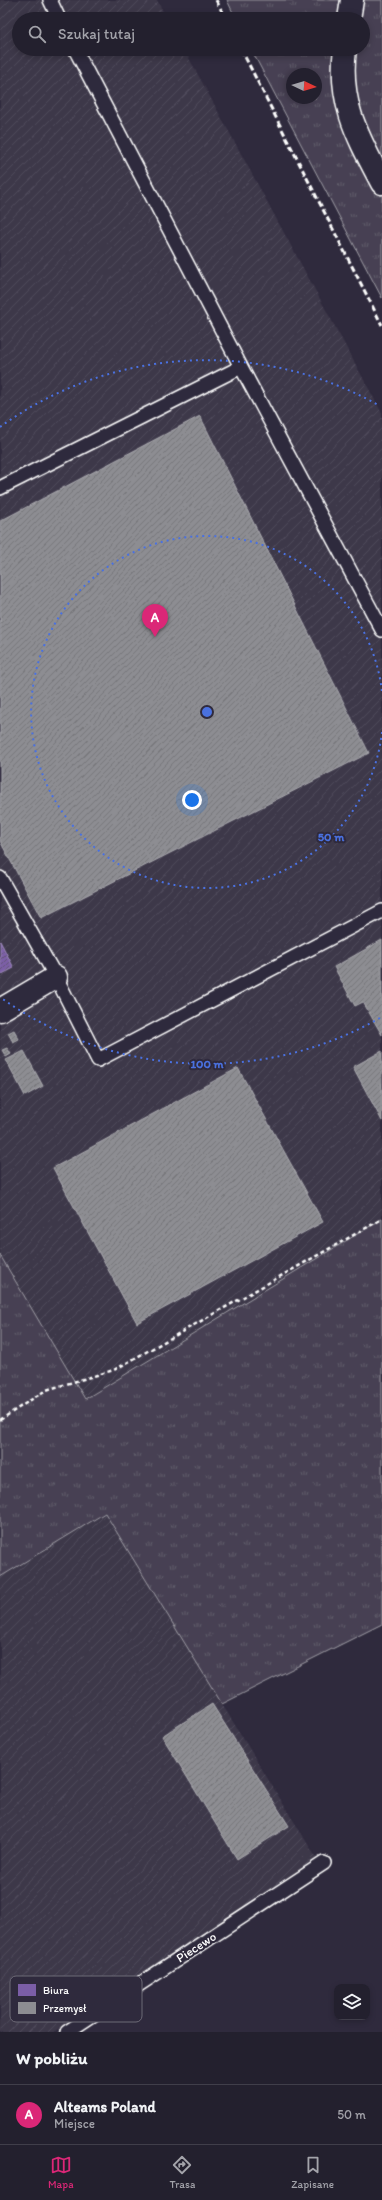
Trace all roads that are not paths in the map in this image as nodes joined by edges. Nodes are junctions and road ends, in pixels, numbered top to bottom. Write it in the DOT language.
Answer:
graph roads {
  1 [pos="50,0"];
  2 [pos="352,0"];
  3 [pos="56,12"];
  4 [pos="350,12"];
  5 [pos="79,56"];
  6 [pos="344,56"];
  7 [pos="382,183"];
  8 [pos="241,367"];
  9 [pos="0,488"];
  10 [pos="382,630"];
  11 [pos="0,878"];
  12 [pos="382,911"];
  13 [pos="56,977"];
  14 [pos="0,1010"];
  15 [pos="324,1862"];
  16 [pos="142,1982"];
  17 [pos="82,2022"];
  18 [pos="67,2032"];
  1 -- 3 [label="lane"];
  2 -- 4 [label="street"];
  5 -- 8 [label="lane"];
  6 -- 7 [label="street"];
  8 -- 9 [label="lane"];
  8 -- 10 [label="lane"];
  11 -- 13 [label="lane"];
  12 -- 13 [label="lane"];
  13 -- 14 [label="street"];
  15 -- 16 [label="lane, Piecewo"];
  17 -- 18 [label="lane, Piecewo"];
}
